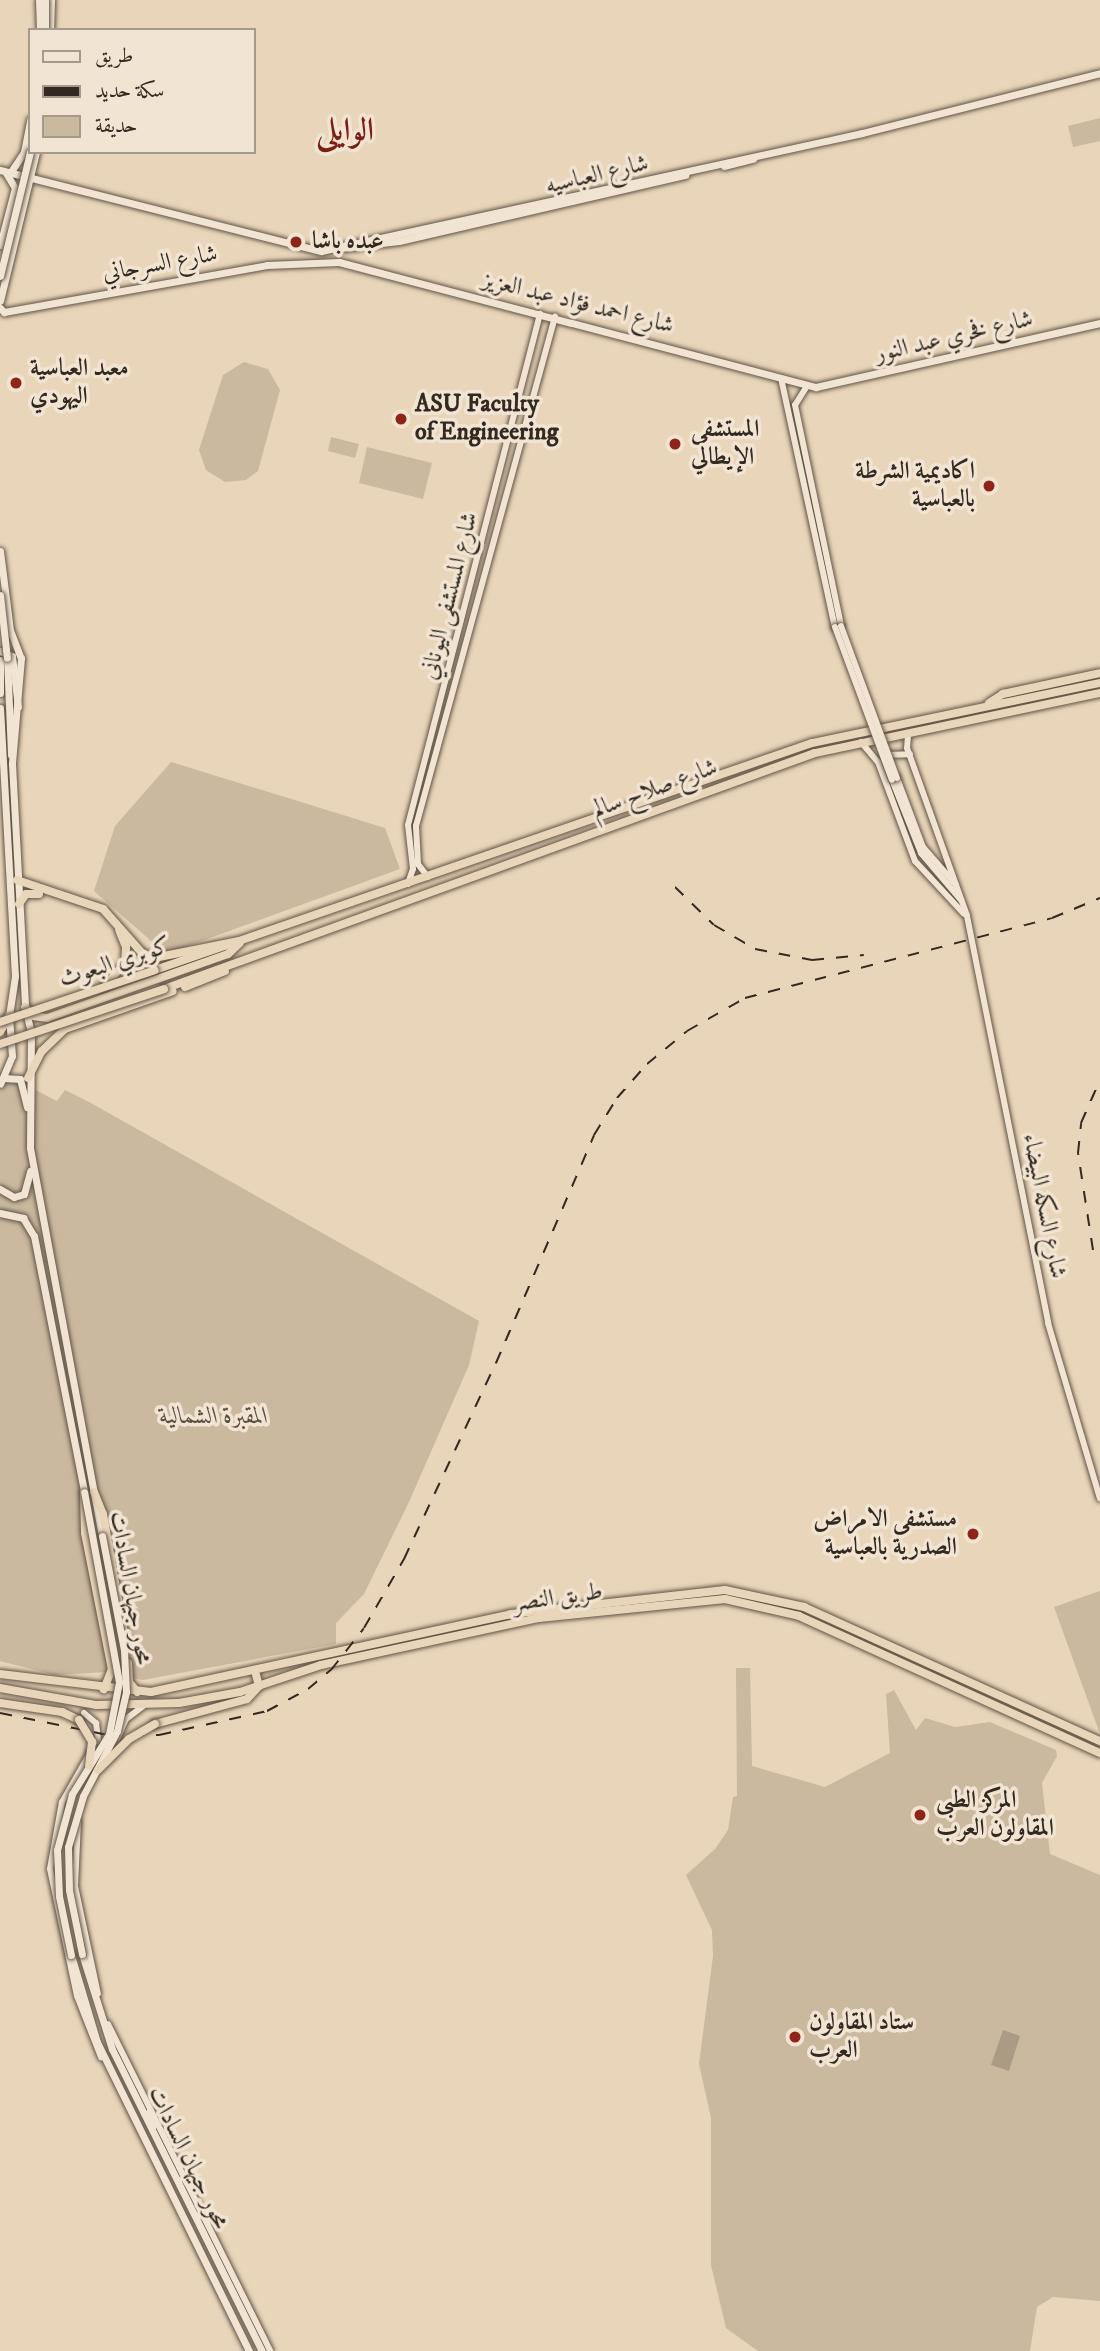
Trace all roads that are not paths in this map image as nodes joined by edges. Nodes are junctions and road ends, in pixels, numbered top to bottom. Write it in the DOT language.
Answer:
graph roads {
  1 [pos="37,0"];
  2 [pos="45,0"];
  3 [pos="50,4"];
  4 [pos="37,12"];
  5 [pos="50,20"];
  6 [pos="42,28"];
  7 [pos="1100,73"];
  8 [pos="28,152"];
  9 [pos="30,154"];
  10 [pos="30,154"];
  11 [pos="31,154"];
  12 [pos="4,172"];
  13 [pos="30,178"];
  14 [pos="0,245"];
  15 [pos="316,251"];
  16 [pos="314,261"];
  17 [pos="330,262"];
  18 [pos="0,265"];
  19 [pos="0,276"];
  20 [pos="0,301"];
  21 [pos="0,308"];
  22 [pos="540,314"];
  23 [pos="555,317"];
  24 [pos="1100,323"];
  25 [pos="527,370"];
  26 [pos="541,373"];
  27 [pos="781,379"];
  28 [pos="807,386"];
  29 [pos="816,387"];
  30 [pos="0,551"];
  31 [pos="0,595"];
  32 [pos="838,627"];
  33 [pos="0,651"];
  34 [pos="4,659"];
  35 [pos="1100,673"];
  36 [pos="1100,683"];
  37 [pos="0,693"];
  38 [pos="1100,693"];
  39 [pos="987,705"];
  40 [pos="19,707"];
  41 [pos="0,708"];
  42 [pos="1,725"];
  43 [pos="908,735"];
  44 [pos="861,742"];
  45 [pos="910,754"];
  46 [pos="12,759"];
  47 [pos="878,760"];
  48 [pos="895,779"];
  49 [pos="430,878"];
  50 [pos="17,880"];
  51 [pos="957,886"];
  52 [pos="406,887"];
  53 [pos="963,902"];
  54 [pos="19,904"];
  55 [pos="967,916"];
  56 [pos="242,941"];
  57 [pos="235,962"];
  58 [pos="104,987"];
  59 [pos="25,1007"];
  60 [pos="9,1016"];
  61 [pos="47,1018"];
  62 [pos="0,1022"];
  63 [pos="0,1032"];
  64 [pos="55,1037"];
  65 [pos="0,1044"];
  66 [pos="28,1078"];
  67 [pos="2,1081"];
  68 [pos="27,1108"];
  69 [pos="32,1162"];
  70 [pos="0,1189"];
  71 [pos="0,1213"];
  72 [pos="89,1492"];
  73 [pos="1100,1498"];
  74 [pos="254,1671"];
  75 [pos="111,1672"];
  76 [pos="129,1673"];
  77 [pos="0,1674"];
  78 [pos="962,1675"];
  79 [pos="235,1676"];
  80 [pos="259,1686"];
  81 [pos="0,1688"];
  82 [pos="990,1688"];
  83 [pos="104,1689"];
  84 [pos="957,1690"];
  85 [pos="137,1692"];
  86 [pos="240,1692"];
  87 [pos="0,1703"];
  88 [pos="983,1703"];
  89 [pos="143,1706"];
  90 [pos="84,1713"];
  91 [pos="1100,1741"];
  92 [pos="1100,1753"];
  93 [pos="89,1766"];
  94 [pos="98,1770"];
  95 [pos="115,2080"];
  96 [pos="150,2111"];
  97 [pos="157,2140"];
  98 [pos="249,2351"];
  99 [pos="262,2351"];
  100 [pos="270,2351"];
  1 -- 4 [label="main road"];
  1 -- 6 [label="main road, bridge"];
  2 -- 6 [label="main road, bridge"];
  3 -- 4 [label="main road"];
  3 -- 5 [label="main road"];
  4 -- 6 [label="main road"];
  5 -- 6 [label="main road"];
  5 -- 6 [label="main road"];
  7 -- 15 [label="main road, شارع العباسيه"];
  8 -- 12 [label="main road"];
  9 -- 18 [label="main road, bridge"];
  10 -- 19 [label="main road, bridge"];
  11 -- 13 [label="main road"];
  12 -- 13 [label="main road, شارع العباسيه"];
  12 -- 14 [label="main road"];
  13 -- 15 [label="main road, شارع العباسيه"];
  13 -- 20 [label="main road"];
  15 -- 16 [label="main road"];
  16 -- 17 [label="main road, شارع السرجاني"];
  16 -- 21 [label="main road, شارع السرجاني"];
  17 -- 22 [label="main road, شارع احمد فؤاد عبد العزيز"];
  22 -- 23 [label="main road, شارع احمد فؤاد عبد العزيز"];
  22 -- 25 [label="street, شارع المستشفى اليوناني"];
  23 -- 26 [label="street, شارع المستشفى اليوناني"];
  23 -- 27 [label="main road, شارع احمد فؤاد عبد العزيز"];
  24 -- 29 [label="main road, شارع فخري عبد النور"];
  25 -- 26 [label="street"];
  25 -- 52 [label="street, شارع المستشفى اليوناني"];
  26 -- 49 [label="street, شارع المستشفى اليوناني"];
  27 -- 28 [label="main road, شارع احمد فؤاد عبد العزيز"];
  27 -- 32 [label="street"];
  28 -- 29 [label="main road, شارع احمد فؤاد عبد العزيز"];
  28 -- 32 [label="street"];
  30 -- 40 [label="main road"];
  31 -- 34 [label="main road, bridge"];
  32 -- 48 [label="street, bridge"];
  33 -- 40 [label="main road"];
  34 -- 37 [label="main road"];
  34 -- 46 [label="main road"];
  35 -- 39 [label="highway"];
  36 -- 39 [label="highway, شارع صلاح سالم"];
  38 -- 43 [label="highway, شارع صلاح سالم"];
  39 -- 49 [label="highway, شارع صلاح سالم"];
  40 -- 46 [label="main road"];
  41 -- 42 [label="main road"];
  42 -- 60 [label="main road"];
  43 -- 44 [label="highway, شارع صلاح سالم"];
  43 -- 45 [label="street, شارع السكه البيضاء"];
  44 -- 47 [label="street"];
  44 -- 57 [label="highway, شارع صلاح سالم"];
  45 -- 47 [label="street"];
  45 -- 51 [label="street, شارع السكه البيضاء"];
  46 -- 50 [label="main road"];
  47 -- 55 [label="street"];
  48 -- 51 [label="street"];
  48 -- 53 [label="street"];
  49 -- 52 [label="highway, شارع صلاح سالم"];
  50 -- 54 [label="main road"];
  50 -- 56 [label="highway"];
  51 -- 53 [label="street, شارع السكه البيضاء"];
  52 -- 56 [label="highway, شارع صلاح سالم"];
  53 -- 55 [label="street, شارع السكه البيضاء"];
  54 -- 58 [label="highway"];
  54 -- 59 [label="main road"];
  55 -- 73 [label="street, شارع السكه البيضاء"];
  56 -- 58 [label="highway, كوبري البعوث, bridge"];
  56 -- 61 [label="highway"];
  57 -- 64 [label="highway"];
  57 -- 65 [label="highway, كوبري البعوث, bridge"];
  58 -- 62 [label="highway, كوبري البعوث, bridge"];
  59 -- 61 [label="highway"];
  59 -- 66 [label="main road"];
  60 -- 63 [label="highway"];
  60 -- 67 [label="main road"];
  61 -- 64 [label="highway"];
  64 -- 66 [label="highway"];
  66 -- 68 [label="main road"];
  67 -- 68 [label="main road"];
  68 -- 69 [label="main road, محور جيهان السادات"];
  69 -- 70 [label="main road"];
  69 -- 72 [label="main road, محور جيهان السادات"];
  71 -- 72 [label="main road, محور جيهان السادات"];
  72 -- 75 [label="highway"];
  72 -- 76 [label="highway"];
  72 -- 93 [label="main road, محور جيهان السادات, bridge"];
  72 -- 94 [label="main road, محور جيهان السادات, bridge"];
  74 -- 78 [label="highway, طريق النصر"];
  74 -- 79 [label="highway, طريق النصر"];
  74 -- 80 [label="highway"];
  75 -- 76 [label="highway"];
  75 -- 83 [label="highway"];
  76 -- 85 [label="highway"];
  77 -- 83 [label="highway, طريق النصر"];
  78 -- 82 [label="highway, طريق النصر"];
  78 -- 84 [label="highway"];
  79 -- 85 [label="highway, طريق النصر"];
  79 -- 86 [label="highway"];
  80 -- 84 [label="highway, طريق النصر"];
  80 -- 86 [label="highway, طريق النصر"];
  80 -- 94 [label="highway, bridge"];
  81 -- 89 [label="highway, طريق النصر"];
  82 -- 88 [label="highway"];
  82 -- 91 [label="highway, طريق النصر"];
  83 -- 85 [label="highway, طريق النصر"];
  84 -- 88 [label="highway, طريق النصر"];
  86 -- 89 [label="highway, طريق النصر"];
  87 -- 93 [label="highway, bridge"];
  88 -- 92 [label="highway, طريق النصر"];
  89 -- 96 [label="street"];
  90 -- 95 [label="street"];
  93 -- 95 [label="main road, محور جيهان السادات, bridge"];
  94 -- 97 [label="main road, محور جيهان السادات, bridge"];
  95 -- 98 [label="main road, محور جيهان السادات"];
  96 -- 97 [label="main road"];
  96 -- 100 [label="street"];
  97 -- 99 [label="main road, محور جيهان السادات"];
}
